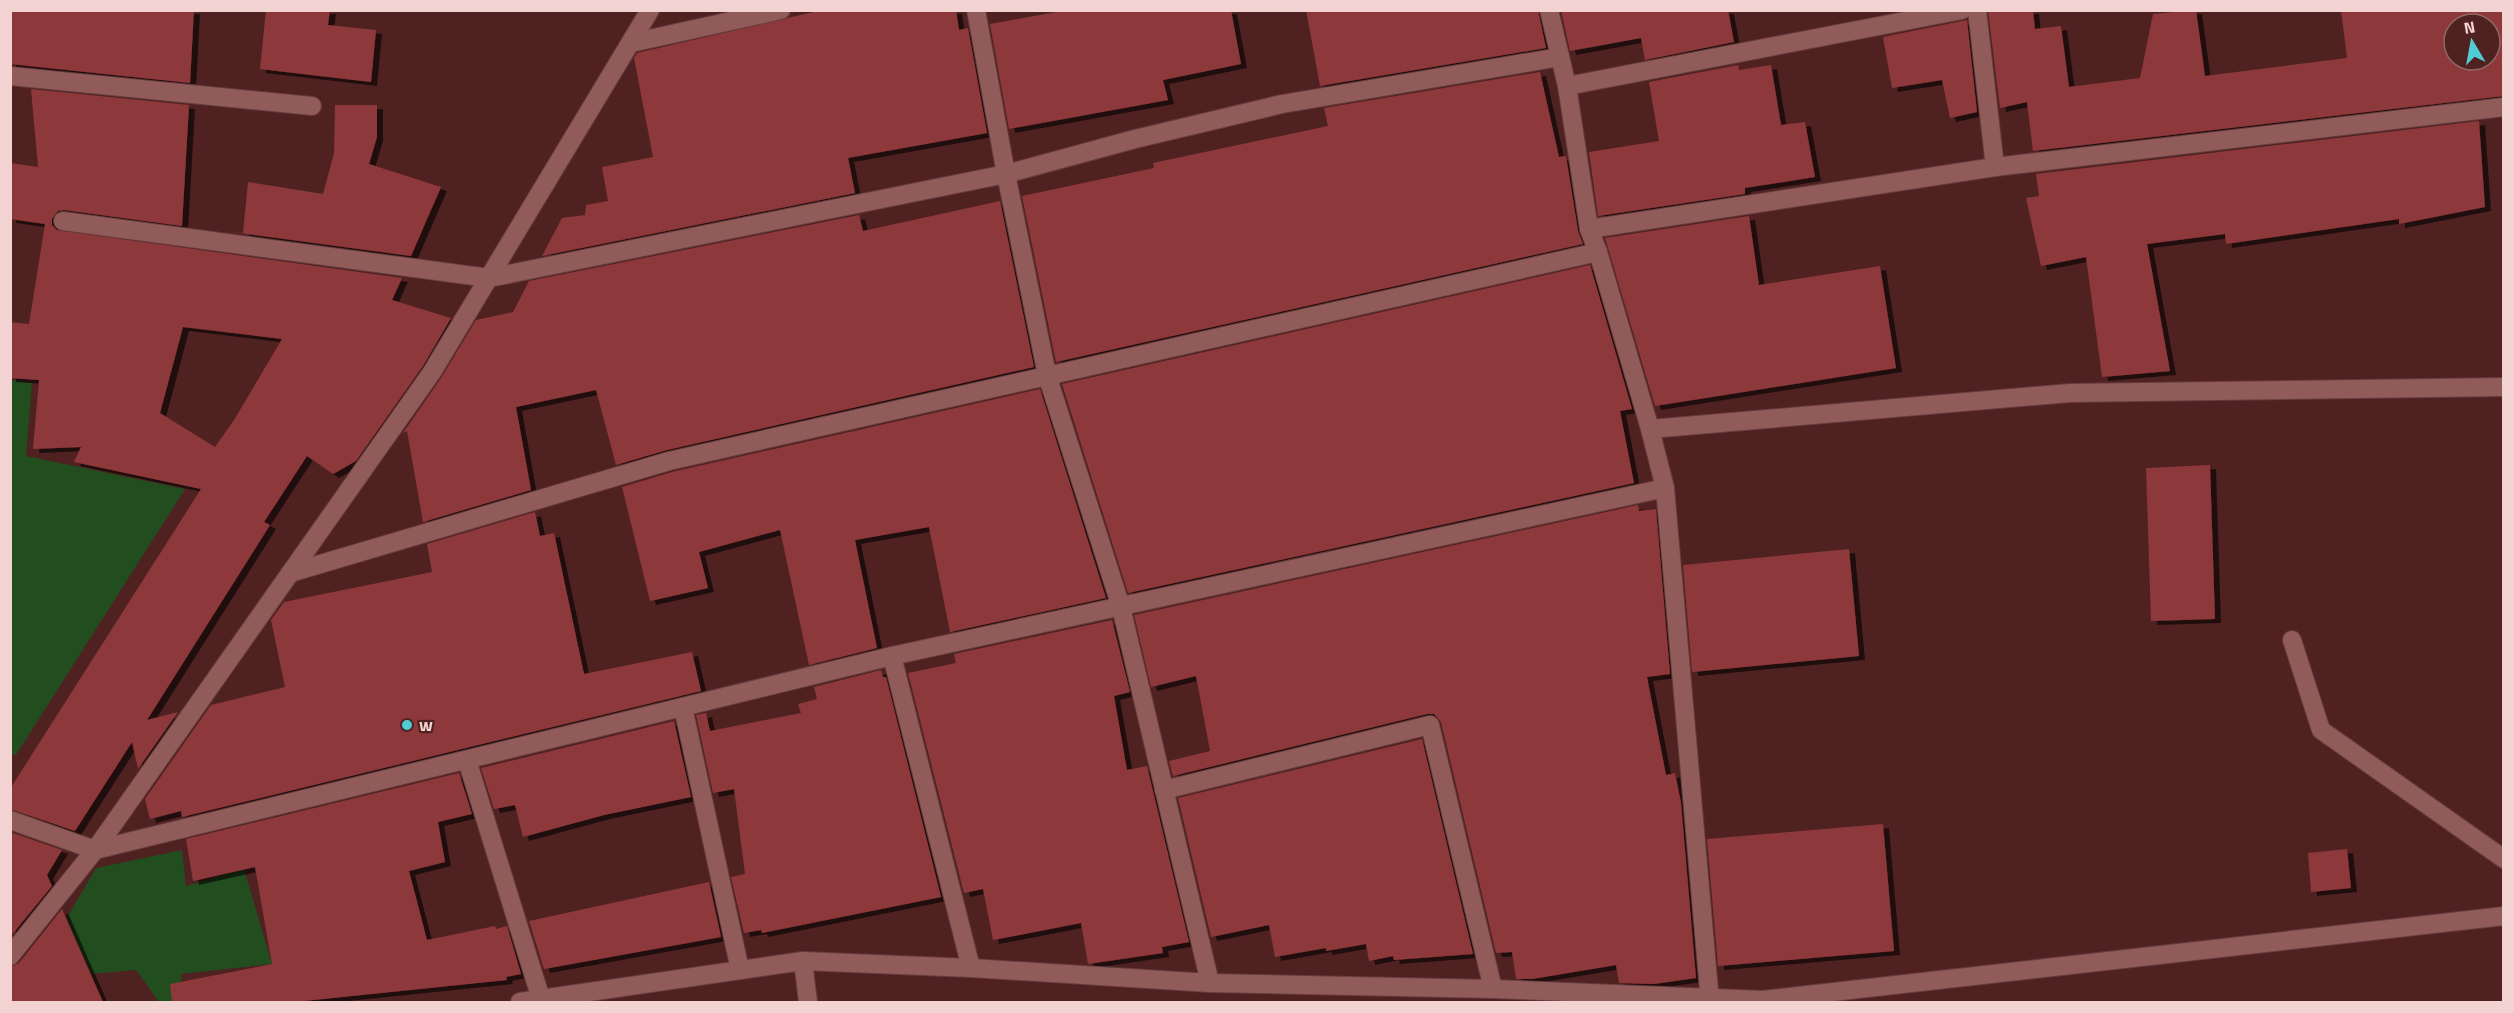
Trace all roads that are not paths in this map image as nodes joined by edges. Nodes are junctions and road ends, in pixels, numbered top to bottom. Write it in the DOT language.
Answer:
graph roads {
  1 [pos="650,10"];
  2 [pos="781,10"];
  3 [pos="976,10"];
  4 [pos="1549,10"];
  5 [pos="1962,10"];
  6 [pos="1977,10"];
  7 [pos="631,42"];
  8 [pos="1560,57"];
  9 [pos="10,76"];
  10 [pos="1567,86"];
  11 [pos="312,106"];
  12 [pos="2504,107"];
  13 [pos="1995,167"];
  14 [pos="1006,174"];
  15 [pos="63,221"];
  16 [pos="1589,229"];
  17 [pos="1598,252"];
  18 [pos="489,278"];
  19 [pos="1047,375"];
  20 [pos="2504,387"];
  21 [pos="1650,429"];
  22 [pos="1665,488"];
  23 [pos="290,573"];
  24 [pos="1121,607"];
  25 [pos="2292,640"];
  26 [pos="892,656"];
  27 [pos="683,707"];
  28 [pos="467,760"];
  29 [pos="1164,790"];
  30 [pos="10,820"];
  31 [pos="96,850"];
  32 [pos="2504,859"];
  33 [pos="2504,916"];
  34 [pos="10,956"];
  35 [pos="803,961"];
  36 [pos="971,968"];
  37 [pos="740,970"];
  38 [pos="1210,983"];
  39 [pos="1493,990"];
  40 [pos="541,999"];
  41 [pos="1710,1000"];
  42 [pos="520,1002"];
  43 [pos="808,1002"];
  1 -- 7 [label="street"];
  2 -- 7 [label="street"];
  3 -- 14 [label="street"];
  4 -- 8 [label="street"];
  5 -- 10 [label="street"];
  6 -- 13 [label="street"];
  7 -- 18 [label="street"];
  8 -- 10 [label="street"];
  8 -- 14 [label="street"];
  9 -- 11 [label="street"];
  10 -- 16 [label="street"];
  12 -- 13 [label="street"];
  13 -- 16 [label="street"];
  14 -- 18 [label="street"];
  14 -- 19 [label="street"];
  15 -- 18 [label="street"];
  16 -- 17 [label="street"];
  17 -- 19 [label="street"];
  17 -- 21 [label="street"];
  18 -- 23 [label="street"];
  19 -- 23 [label="street"];
  19 -- 24 [label="street"];
  20 -- 21 [label="street"];
  21 -- 22 [label="street"];
  22 -- 24 [label="street"];
  22 -- 41 [label="street"];
  23 -- 31 [label="street"];
  24 -- 26 [label="street"];
  24 -- 29 [label="street"];
  25 -- 32 [label="street"];
  26 -- 27 [label="street"];
  26 -- 36 [label="street"];
  27 -- 28 [label="street"];
  27 -- 37 [label="street"];
  28 -- 31 [label="street"];
  28 -- 40 [label="street"];
  29 -- 38 [label="street"];
  29 -- 39 [label="street"];
  30 -- 31 [label="street"];
  31 -- 34 [label="street"];
  33 -- 41 [label="street"];
  35 -- 36 [label="street"];
  35 -- 37 [label="street"];
  35 -- 43 [label="street"];
  36 -- 38 [label="street"];
  37 -- 40 [label="street"];
  38 -- 39 [label="street"];
  39 -- 41 [label="street"];
  40 -- 42 [label="street"];
}
